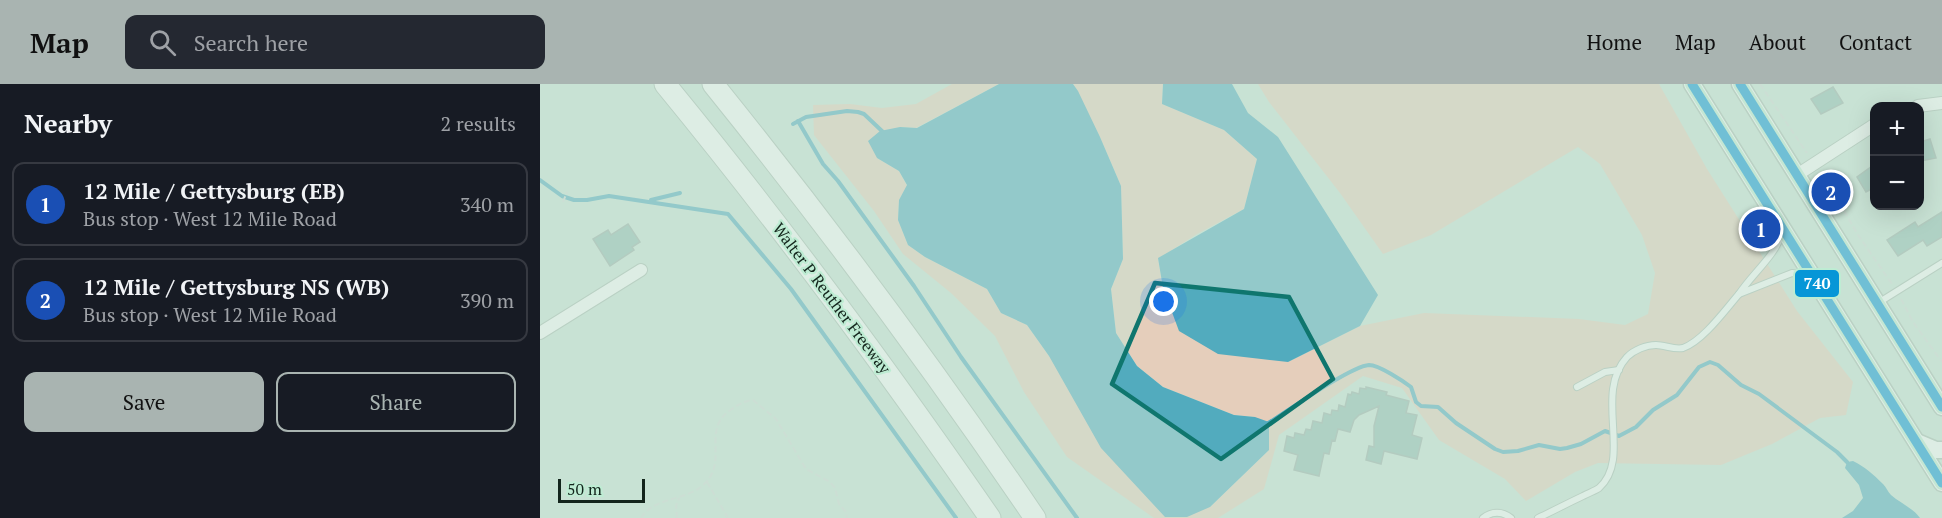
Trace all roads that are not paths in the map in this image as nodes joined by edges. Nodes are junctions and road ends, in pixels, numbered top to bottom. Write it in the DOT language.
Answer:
graph roads {
  1 [pos="665,84"];
  2 [pos="713,84"];
  3 [pos="1740,84"];
  4 [pos="1698,88"];
  5 [pos="1942,103"];
  6 [pos="1924,105"];
  7 [pos="1870,128"];
  8 [pos="1797,175"];
  9 [pos="1783,229"];
  10 [pos="1942,263"];
  11 [pos="641,270"];
  12 [pos="1813,278"];
  13 [pos="1739,294"];
  14 [pos="1877,303"];
  15 [pos="540,333"];
  16 [pos="1619,370"];
  17 [pos="1577,387"];
  18 [pos="1941,402"];
  19 [pos="1917,442"];
  20 [pos="1942,450"];
  21 [pos="1942,483"];
  22 [pos="990,518"];
  23 [pos="1035,518"];
  24 [pos="1483,518"];
  25 [pos="1511,518"];
  26 [pos="1538,518"];
  1 -- 22 [label="highway, Walter P Reuther Freeway"];
  2 -- 23 [label="highway"];
  3 -- 8 [label="main road"];
  4 -- 9 [label="main road"];
  5 -- 6 [label="street"];
  7 -- 8 [label="street"];
  8 -- 14 [label="main road"];
  9 -- 12 [label="main road"];
  9 -- 13 [label="lane"];
  10 -- 14 [label="lane"];
  11 -- 15 [label="street"];
  12 -- 13 [label="lane"];
  12 -- 19 [label="main road"];
  13 -- 16 [label="lane"];
  14 -- 18 [label="main road"];
  16 -- 17 [label="lane"];
  16 -- 26 [label="lane"];
  19 -- 20 [label="main road"];
  19 -- 21 [label="main road"];
  24 -- 25 [label="lane"];
}
